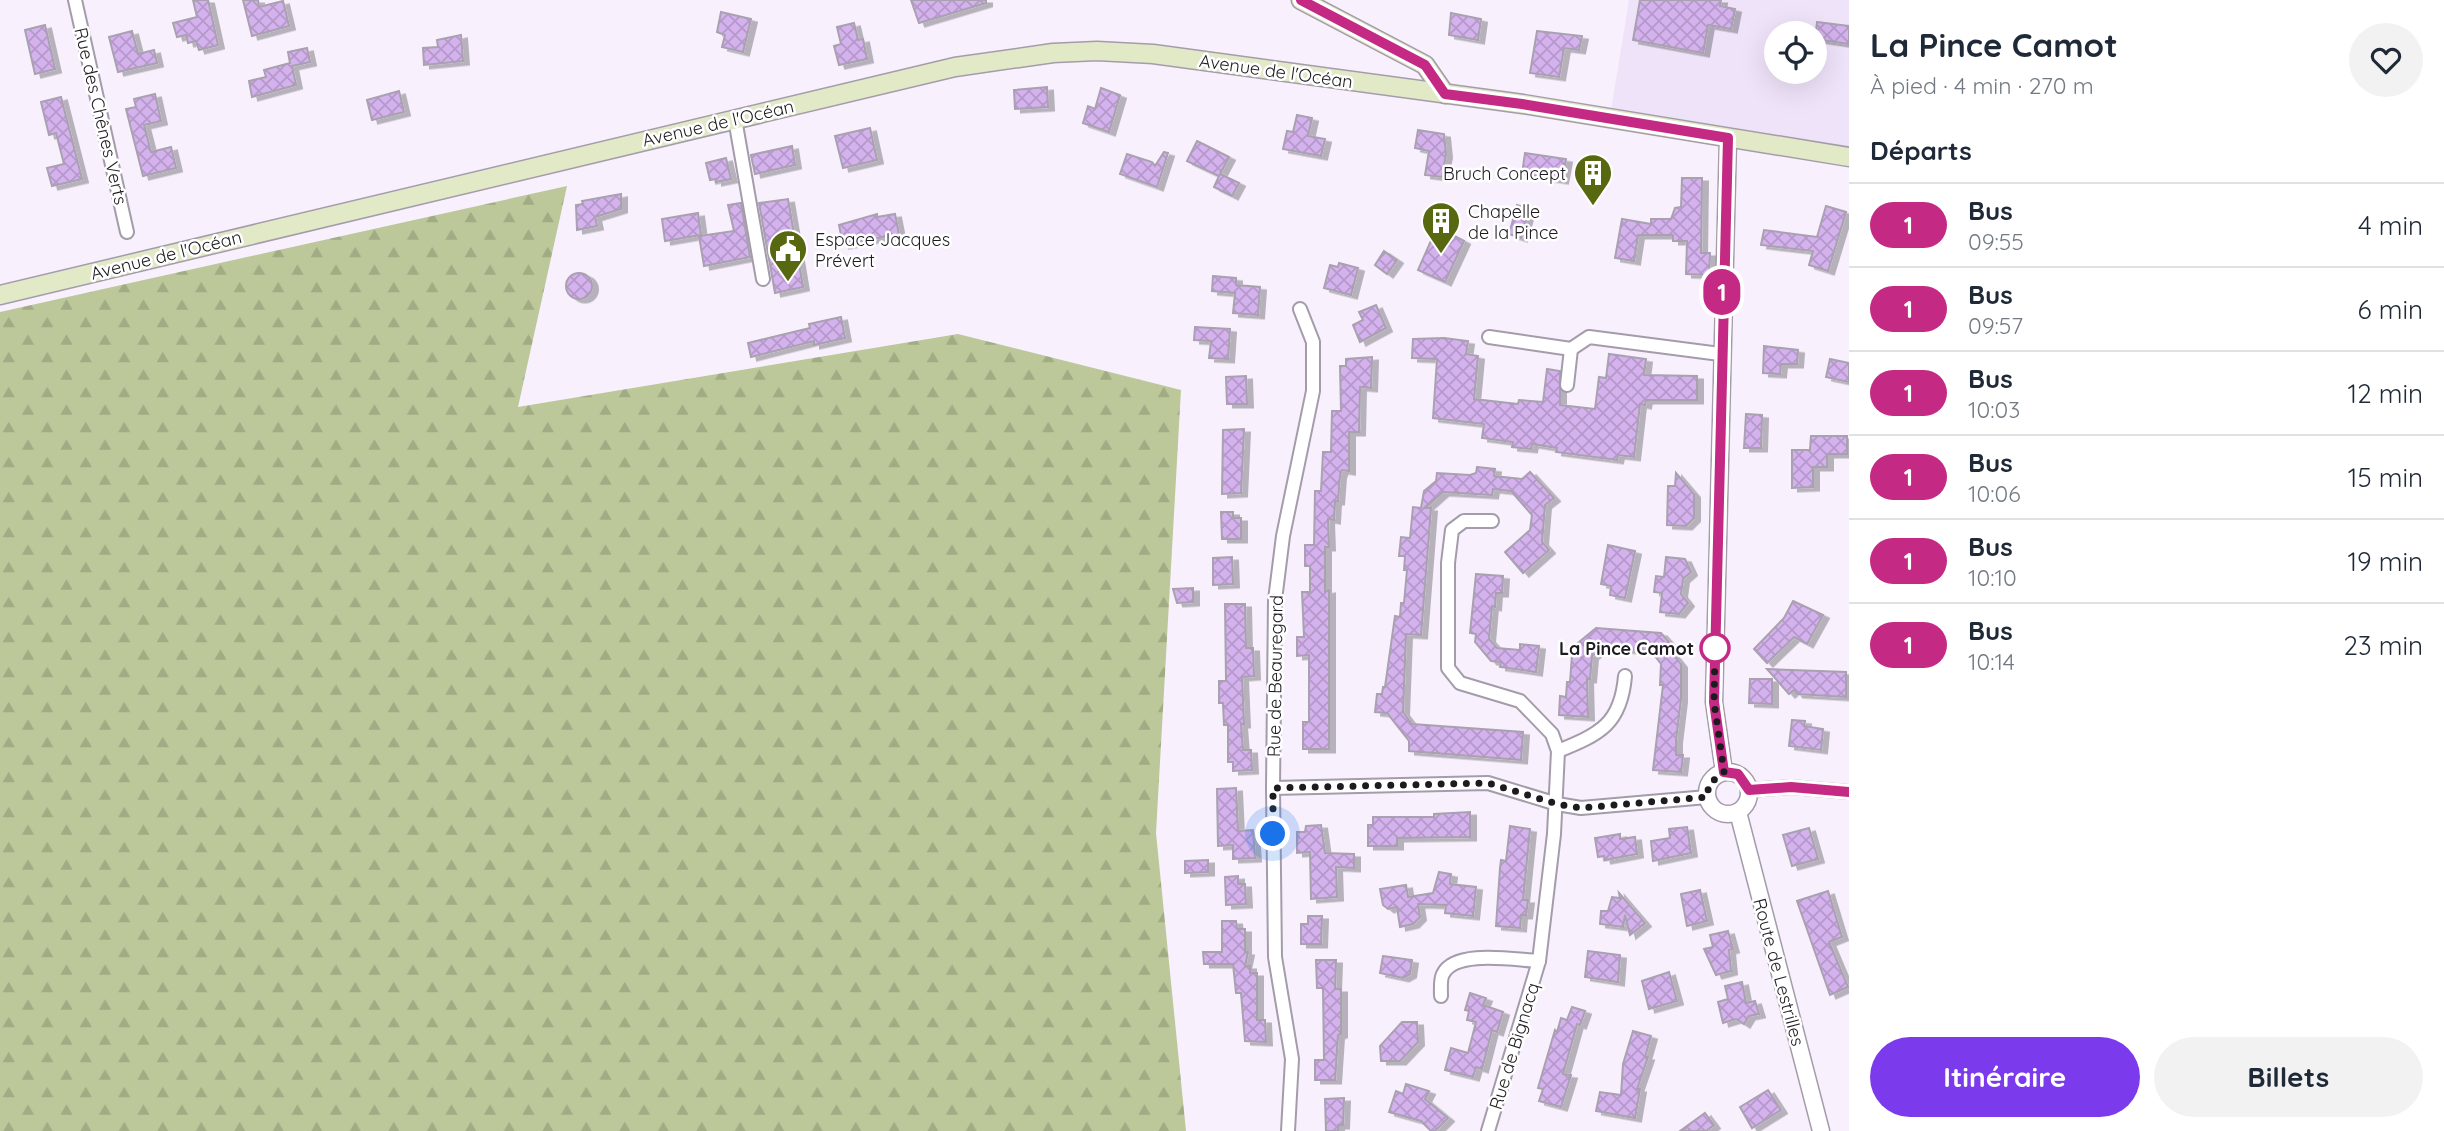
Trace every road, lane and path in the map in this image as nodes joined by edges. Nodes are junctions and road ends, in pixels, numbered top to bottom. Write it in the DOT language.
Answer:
graph roads {
  1 [pos="75,0"];
  2 [pos="1301,0"];
  3 [pos="1445,94"];
  4 [pos="735,120"];
  5 [pos="1728,138"];
  6 [pos="1849,157"];
  7 [pos="127,232"];
  8 [pos="763,279"];
  9 [pos="0,295"];
  10 [pos="1300,309"];
  11 [pos="1489,337"];
  12 [pos="1571,349"];
  13 [pos="1720,354"];
  14 [pos="1567,385"];
  15 [pos="1492,521"];
  16 [pos="1625,676"];
  17 [pos="1558,751"];
  18 [pos="1724,772"];
  19 [pos="1273,788"];
  20 [pos="1749,790"];
  21 [pos="1849,792"];
  22 [pos="1707,797"];
  23 [pos="1557,804"];
  24 [pos="1738,812"];
  25 [pos="1539,961"];
  26 [pos="1441,996"];
  27 [pos="1288,1131"];
  28 [pos="1488,1131"];
  29 [pos="1821,1131"];
  1 -- 7 [label="street, Rue des Chênes Verts"];
  2 -- 3 [label="main road"];
  3 -- 4 [label="main road, Avenue de l'Océan"];
  3 -- 5 [label="main road, Avenue de l'Océan"];
  4 -- 8 [label="street"];
  4 -- 9 [label="main road, Avenue de l'Océan"];
  5 -- 6 [label="main road, Avenue de l'Océan"];
  5 -- 13 [label="street"];
  10 -- 19 [label="street, Rue de Beauregard"];
  11 -- 12 [label="street"];
  12 -- 13 [label="street"];
  12 -- 14 [label="street"];
  13 -- 18 [label="street"];
  15 -- 17 [label="street"];
  16 -- 17 [label="street"];
  17 -- 23 [label="street, Rue de Bignacq"];
  18 -- 20 [label="street"];
  18 -- 22 [label="street"];
  19 -- 23 [label="street"];
  19 -- 27 [label="street, Rue de Beauregard"];
  20 -- 21 [label="street"];
  20 -- 24 [label="street"];
  22 -- 23 [label="street"];
  22 -- 24 [label="street"];
  23 -- 25 [label="street, Rue de Bignacq"];
  24 -- 29 [label="street, Route de Lestrilles"];
  25 -- 26 [label="street, Rue de Bignacq"];
  25 -- 28 [label="street, Rue de Bignacq"];
}
